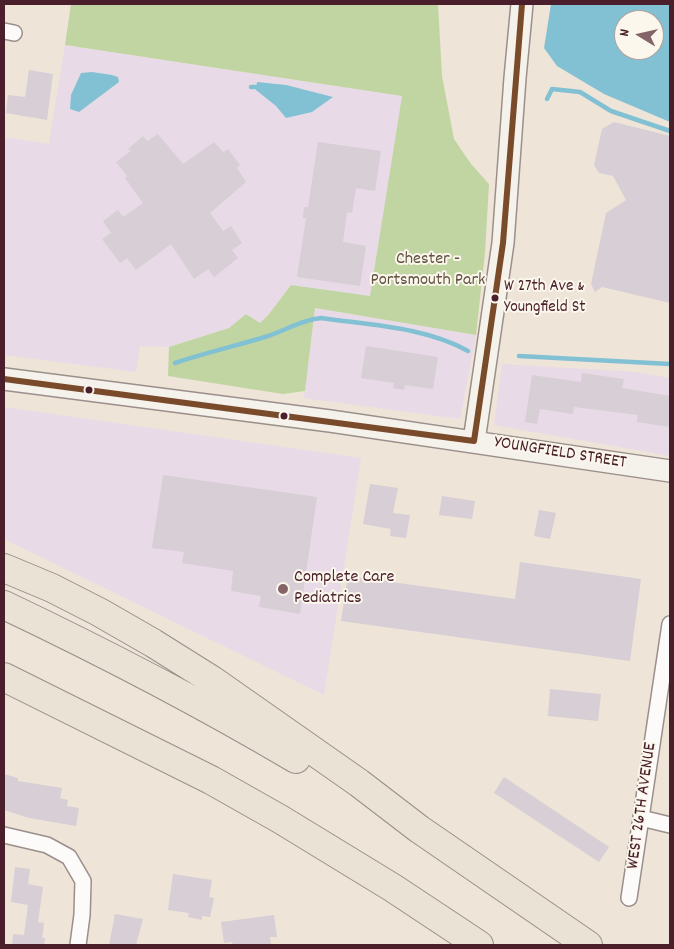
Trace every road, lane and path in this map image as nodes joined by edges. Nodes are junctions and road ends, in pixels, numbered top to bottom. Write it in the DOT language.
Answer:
graph roads {
  1 [pos="522,4"];
  2 [pos="4,379"];
  3 [pos="474,441"];
  4 [pos="670,471"];
  5 [pos="4,568"];
  6 [pos="4,605"];
  7 [pos="670,624"];
  8 [pos="9,680"];
  9 [pos="641,818"];
  10 [pos="670,825"];
  11 [pos="419,829"];
  12 [pos="4,835"];
  13 [pos="629,898"];
  14 [pos="78,945"];
  15 [pos="479,945"];
  16 [pos="588,945"];
  1 -- 3 [label="street"];
  2 -- 3 [label="street, YOUNGFIELD STREET"];
  3 -- 4 [label="street, YOUNGFIELD STREET"];
  5 -- 11 [label="highway"];
  6 -- 11 [label="highway"];
  7 -- 9 [label="street, WEST 26TH AVENUE"];
  8 -- 15 [label="highway"];
  9 -- 10 [label="street"];
  9 -- 13 [label="street, WEST 26TH AVENUE"];
  11 -- 16 [label="highway"];
  12 -- 14 [label="street"];
}
